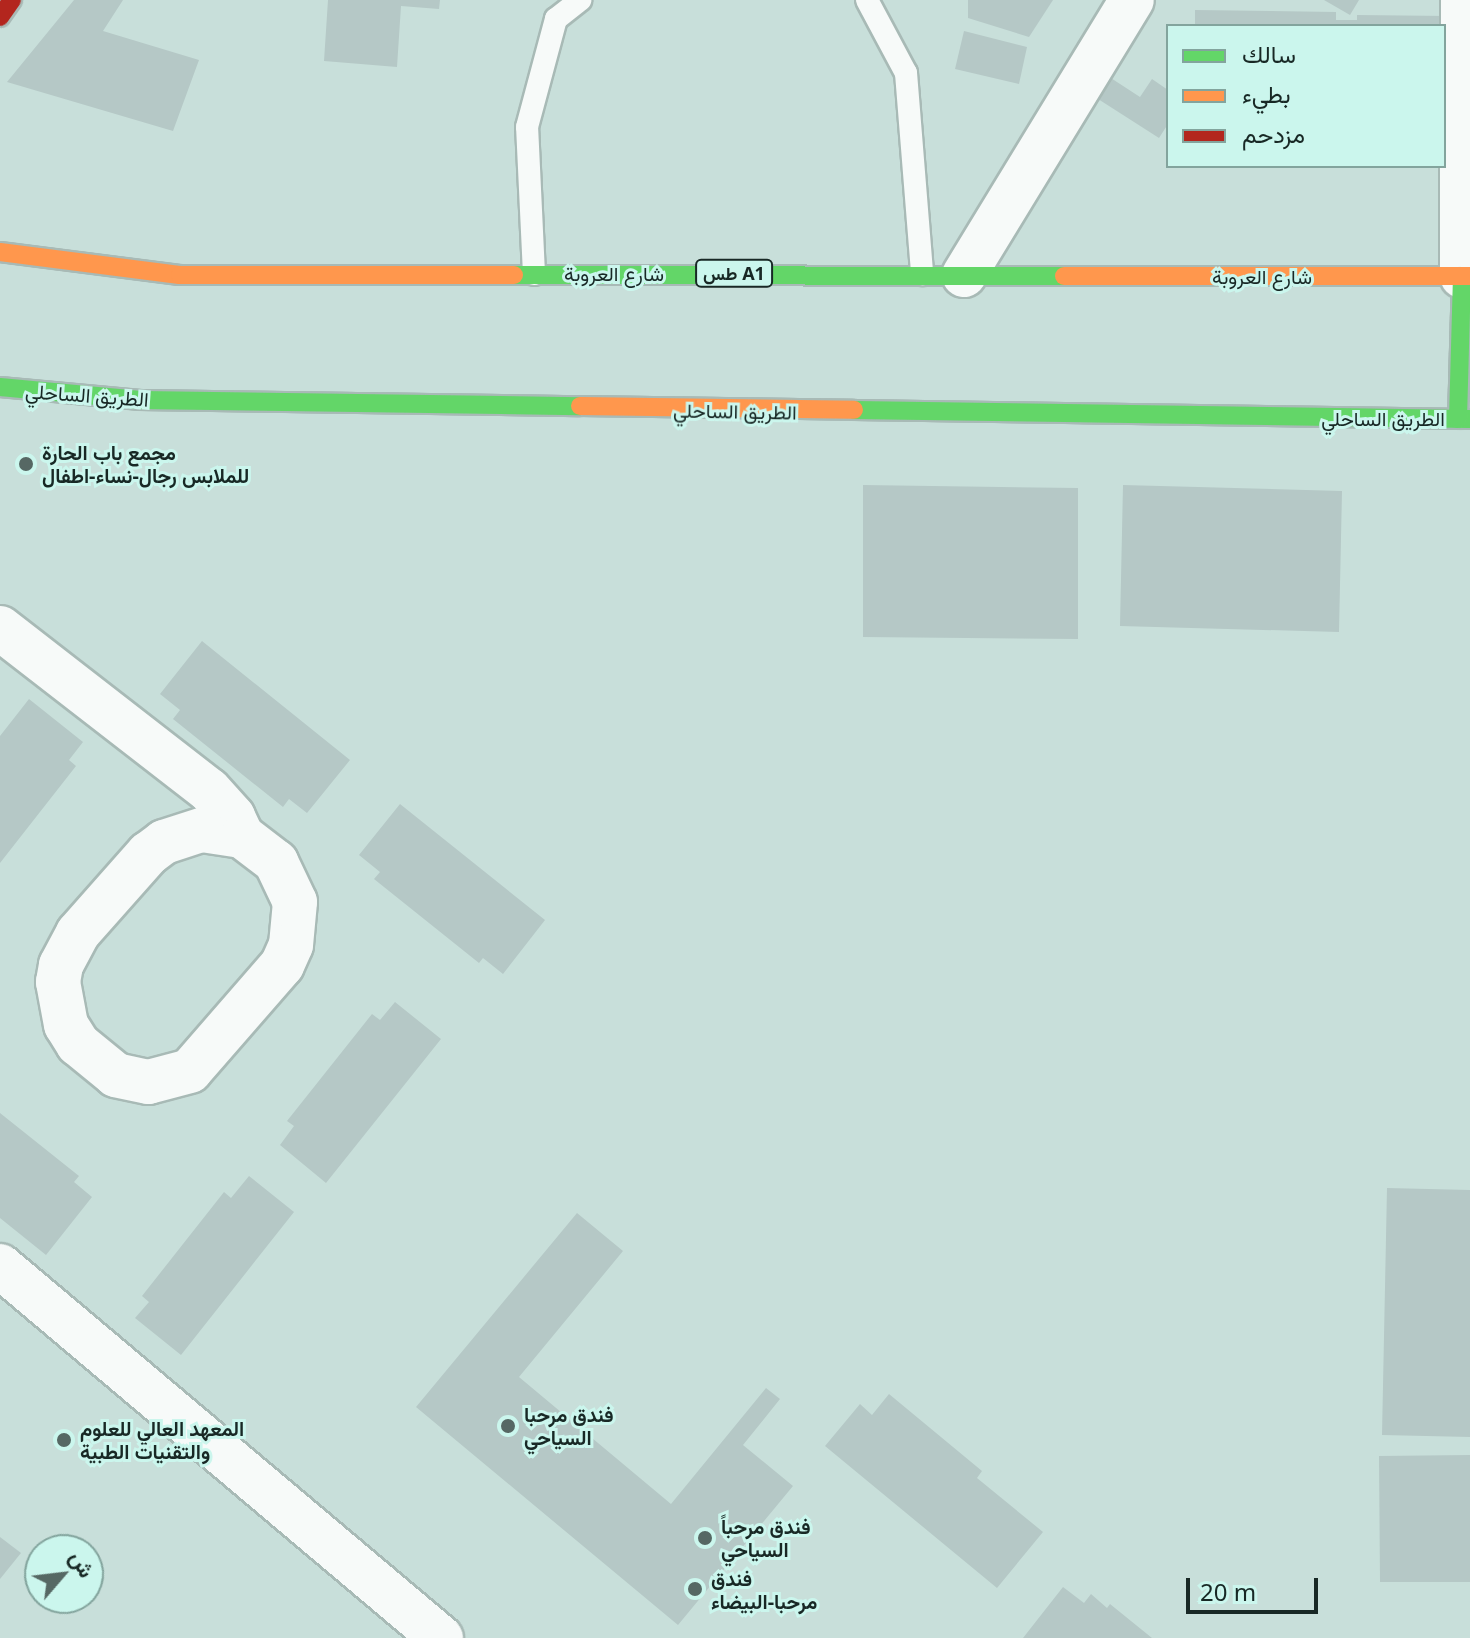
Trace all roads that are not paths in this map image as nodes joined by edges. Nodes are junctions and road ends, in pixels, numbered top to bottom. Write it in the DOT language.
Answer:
graph roads {
  1 [pos="12,0"];
  2 [pos="580,0"];
  3 [pos="867,0"];
  4 [pos="1132,0"];
  5 [pos="1463,0"];
  6 [pos="0,17"];
  7 [pos="0,252"];
  8 [pos="534,274"];
  9 [pos="943,274"];
  10 [pos="1466,276"];
  11 [pos="0,387"];
  12 [pos="1464,419"];
  13 [pos="0,628"];
  14 [pos="242,836"];
  15 [pos="0,1266"];
  16 [pos="441,1638"];
  1 -- 6 [label="main road"];
  2 -- 8 [label="lane"];
  3 -- 9 [label="lane"];
  4 -- 9 [label="street"];
  5 -- 10 [label="street"];
  7 -- 8 [label="main road, شارع العروبة / طس A1"];
  8 -- 9 [label="main road, شارع العروبة / طس A1"];
  9 -- 10 [label="main road, شارع العروبة / طس A1"];
  10 -- 12 [label="main road"];
  11 -- 12 [label="main road, الطريق الساحلي"];
  13 -- 14 [label="street"];
  14 -- 14 [label="street"];
  15 -- 16 [label="street"];
}
